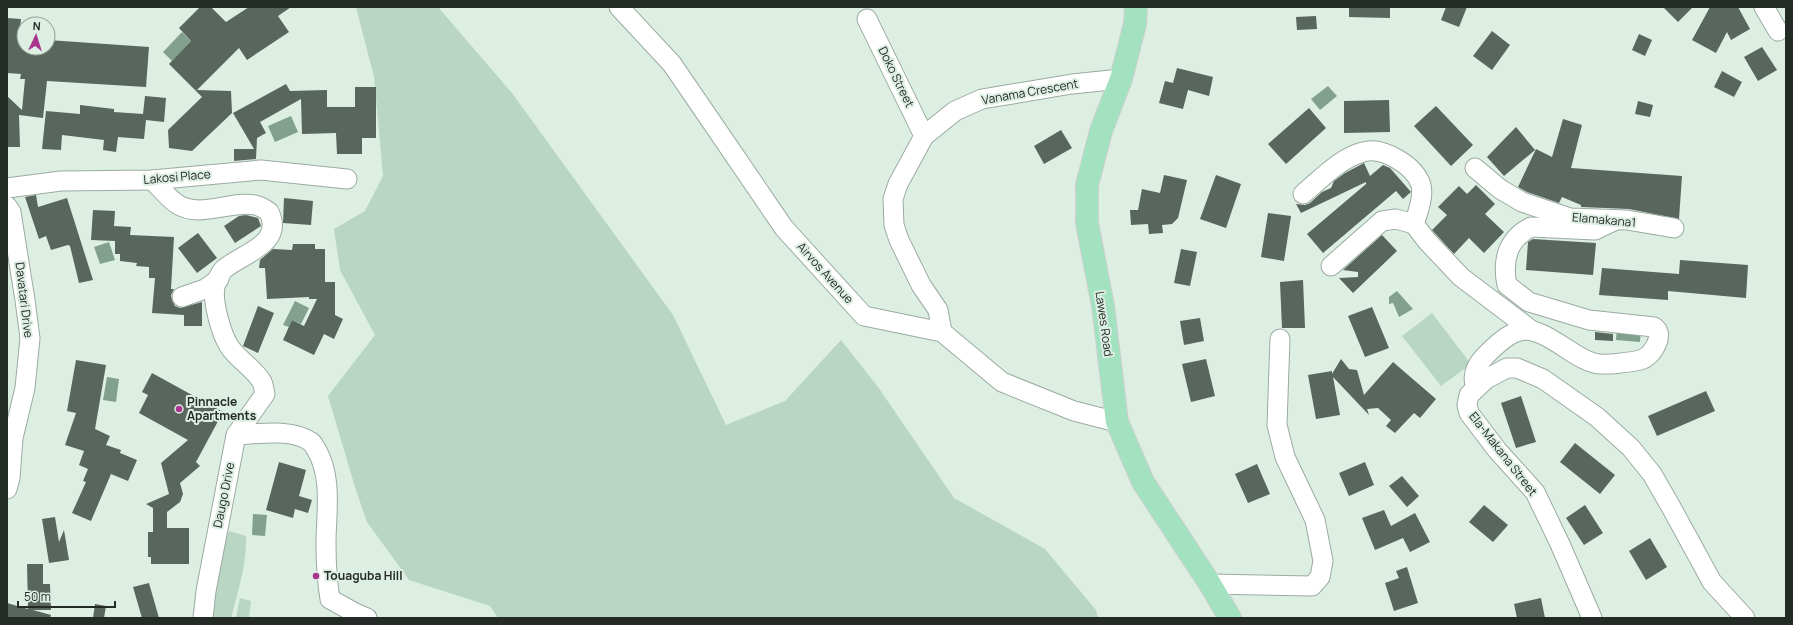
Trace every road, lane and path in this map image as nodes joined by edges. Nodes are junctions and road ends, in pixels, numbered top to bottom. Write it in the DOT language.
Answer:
graph roads {
  1 [pos="618,7"];
  2 [pos="1136,7"];
  3 [pos="1764,7"];
  4 [pos="867,19"];
  5 [pos="1778,31"];
  6 [pos="1121,78"];
  7 [pos="924,136"];
  8 [pos="1475,168"];
  9 [pos="347,179"];
  10 [pos="152,180"];
  11 [pos="7,188"];
  12 [pos="1303,194"];
  13 [pos="7,206"];
  14 [pos="1616,220"];
  15 [pos="1414,224"];
  16 [pos="1674,228"];
  17 [pos="1332,266"];
  18 [pos="219,279"];
  19 [pos="182,297"];
  20 [pos="1531,330"];
  21 [pos="942,332"];
  22 [pos="1280,339"];
  23 [pos="1476,388"];
  24 [pos="1117,422"];
  25 [pos="236,435"];
  26 [pos="7,489"];
  27 [pos="1210,584"];
  28 [pos="203,618"];
  29 [pos="367,618"];
  30 [pos="1230,618"];
  31 [pos="1592,618"];
  32 [pos="1745,618"];
  1 -- 21 [label="street, Airvos Avenue"];
  2 -- 6 [label="main road, Lawes Road"];
  3 -- 5 [label="street"];
  4 -- 7 [label="street, Doko Street"];
  6 -- 7 [label="street, Vanama Crescent"];
  6 -- 24 [label="main road, Lawes Road"];
  7 -- 21 [label="street, Vanama Crescent"];
  8 -- 14 [label="street, Elamakana1"];
  9 -- 10 [label="street, Lakosi Place"];
  10 -- 11 [label="street, Lakosi Place"];
  10 -- 18 [label="street"];
  12 -- 15 [label="street"];
  13 -- 26 [label="street, Davatari Drive"];
  14 -- 16 [label="street, Elamakana1"];
  14 -- 20 [label="street"];
  15 -- 17 [label="street"];
  15 -- 20 [label="street"];
  18 -- 19 [label="street"];
  18 -- 25 [label="street, Daugo Drive"];
  20 -- 23 [label="street"];
  21 -- 24 [label="street, Airvos Avenue"];
  22 -- 27 [label="street"];
  23 -- 31 [label="street, Ela-Makana Street"];
  23 -- 32 [label="street, Ela-Makana Street"];
  24 -- 27 [label="main road, Lawes Road"];
  25 -- 28 [label="street, Daugo Drive"];
  25 -- 29 [label="street"];
  27 -- 30 [label="main road, Lawes Road"];
}
